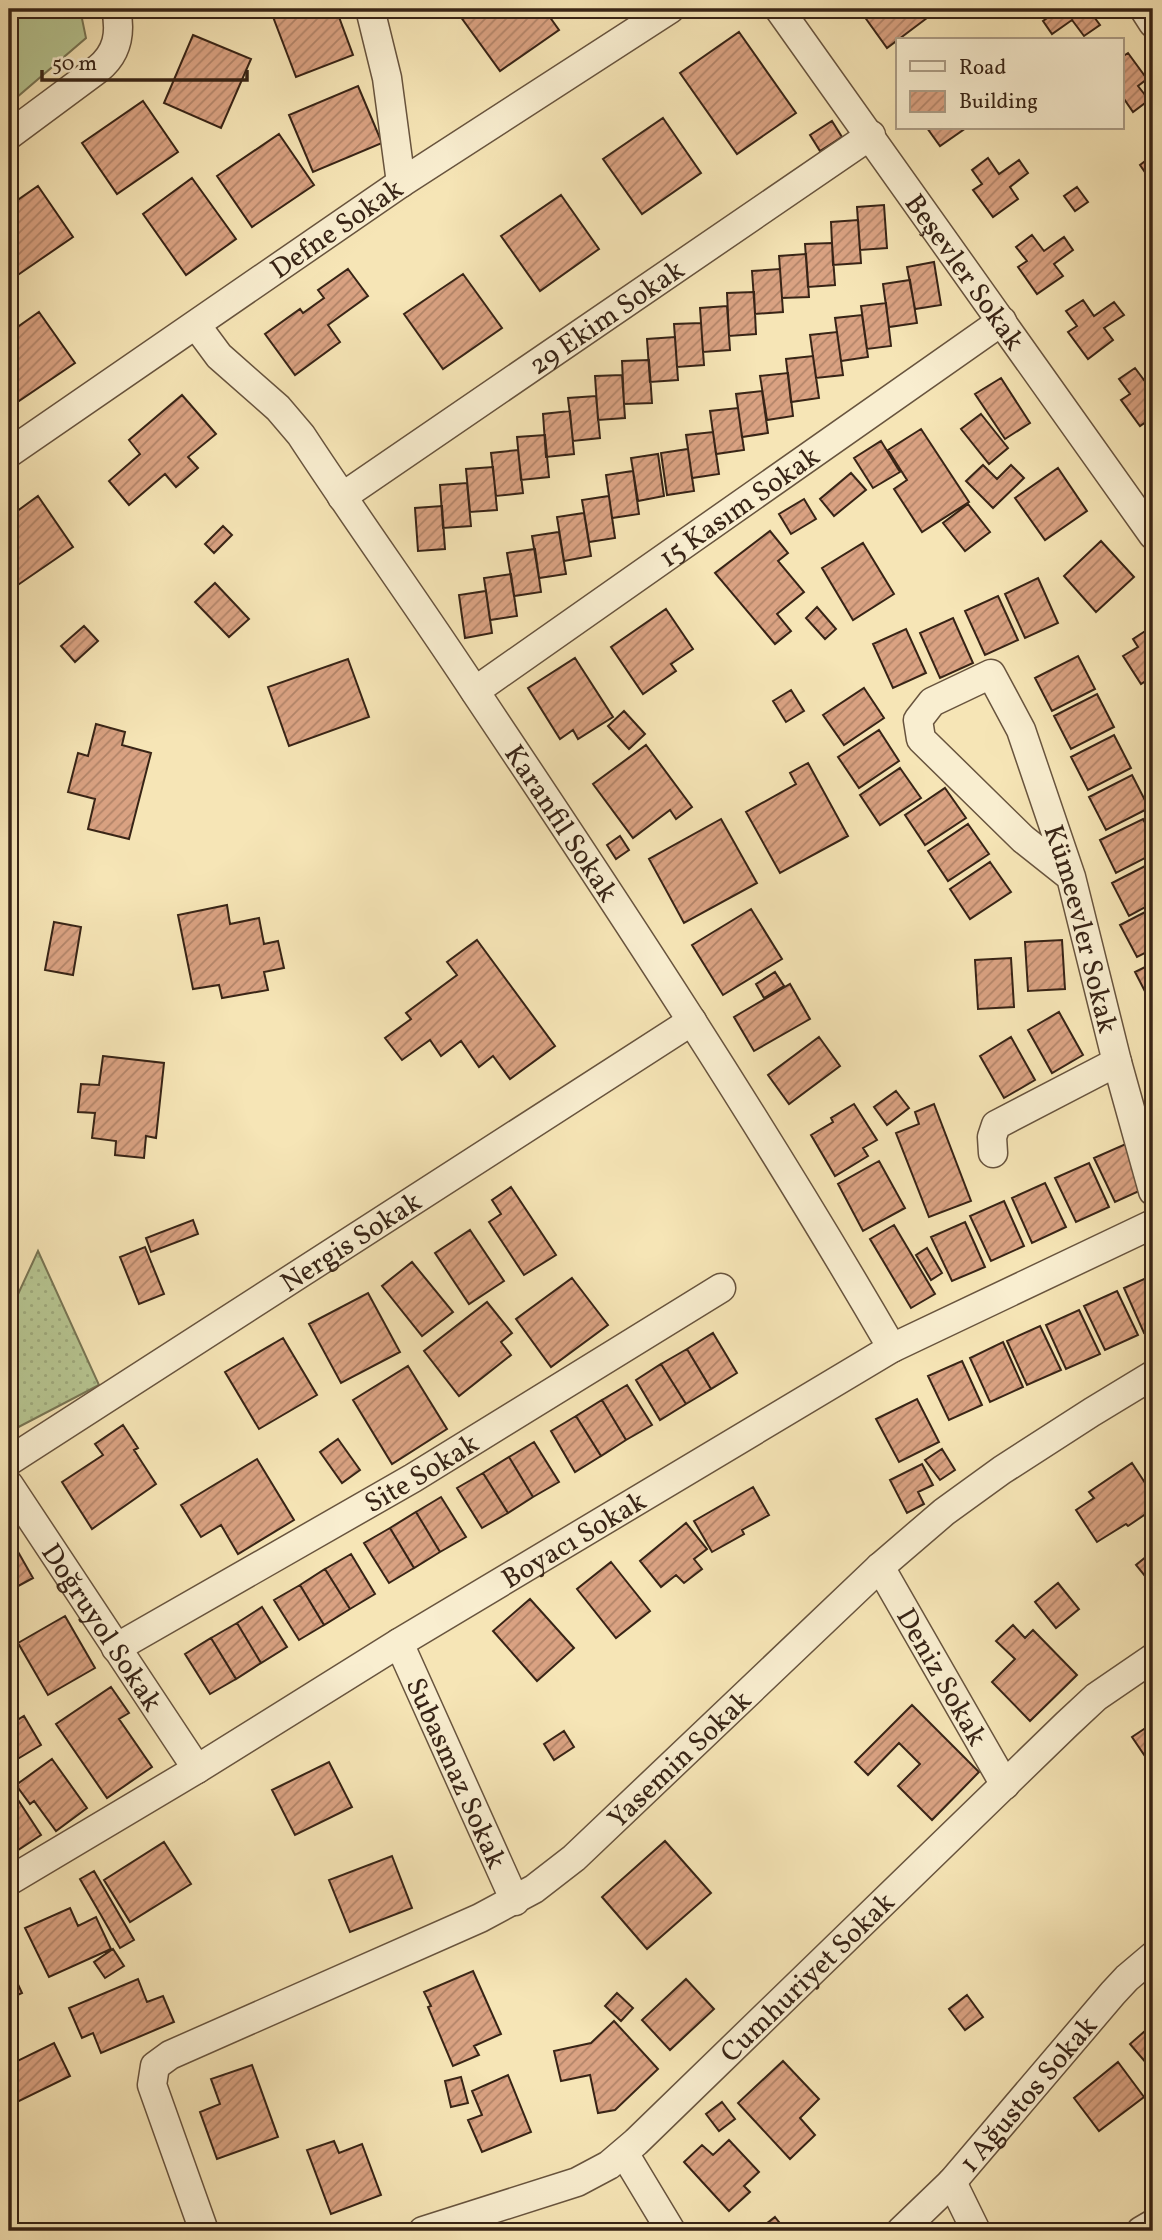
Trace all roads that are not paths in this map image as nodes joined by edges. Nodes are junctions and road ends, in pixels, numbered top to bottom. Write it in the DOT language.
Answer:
graph roads {
  1 [pos="116,9"];
  2 [pos="370,9"];
  3 [pos="670,9"];
  4 [pos="779,9"];
  5 [pos="1143,9"];
  6 [pos="1153,23"];
  7 [pos="9,135"];
  8 [pos="871,135"];
  9 [pos="401,183"];
  10 [pos="1002,321"];
  11 [pos="196,325"];
  12 [pos="9,453"];
  13 [pos="342,497"];
  14 [pos="1153,535"];
  15 [pos="475,691"];
  16 [pos="1071,877"];
  17 [pos="692,1021"];
  18 [pos="1117,1062"];
  19 [pos="993,1153"];
  20 [pos="1153,1191"];
  21 [pos="1153,1224"];
  22 [pos="721,1288"];
  23 [pos="892,1348"];
  24 [pos="1153,1375"];
  25 [pos="9,1461"];
  26 [pos="9,1485"];
  27 [pos="880,1567"];
  28 [pos="399,1643"];
  29 [pos="116,1648"];
  30 [pos="1153,1658"];
  31 [pos="197,1769"];
  32 [pos="1005,1785"];
  33 [pos="9,1881"];
  34 [pos="515,1900"];
  35 [pos="1153,1956"];
  36 [pos="624,2153"];
  37 [pos="952,2182"];
  38 [pos="1153,2224"];
  39 [pos="432,2230"];
  40 [pos="204,2231"];
  41 [pos="671,2231"];
  42 [pos="901,2231"];
  43 [pos="976,2231"];
  44 [pos="1141,2231"];
  1 -- 7 [label="street"];
  2 -- 9 [label="street"];
  3 -- 9 [label="street, Defne Sokak"];
  4 -- 8 [label="street, Beşevler Sokak"];
  5 -- 6 [label="street"];
  8 -- 10 [label="street, Beşevler Sokak"];
  8 -- 13 [label="street, 29 Ekim Sokak"];
  9 -- 11 [label="street, Defne Sokak"];
  10 -- 14 [label="street, Beşevler Sokak"];
  10 -- 15 [label="street, 15 Kasım Sokak"];
  11 -- 12 [label="street, Defne Sokak"];
  11 -- 13 [label="street, Karanfil Sokak"];
  13 -- 15 [label="street, Karanfil Sokak"];
  15 -- 17 [label="street, Karanfil Sokak"];
  16 -- 16 [label="street, Kümeevler Sokak"];
  16 -- 18 [label="street, Kümeevler Sokak"];
  17 -- 23 [label="street, Karanfil Sokak"];
  17 -- 25 [label="street, Nergis Sokak"];
  18 -- 19 [label="street"];
  18 -- 20 [label="street, Kümeevler Sokak"];
  21 -- 23 [label="street, Boyacı Sokak"];
  22 -- 29 [label="street, Site Sokak"];
  23 -- 28 [label="street, Boyacı Sokak"];
  24 -- 27 [label="street, Yasemin Sokak"];
  26 -- 29 [label="street, Doğruyol Sokak"];
  27 -- 32 [label="street, Deniz Sokak"];
  27 -- 34 [label="street, Yasemin Sokak"];
  28 -- 31 [label="street, Boyacı Sokak"];
  28 -- 34 [label="street, Subasmaz Sokak"];
  29 -- 31 [label="street, Doğruyol Sokak"];
  30 -- 32 [label="street, Cumhuriyet Sokak"];
  31 -- 33 [label="street, Boyacı Sokak"];
  32 -- 36 [label="street, Cumhuriyet Sokak"];
  34 -- 40 [label="street, Yasemin Sokak"];
  35 -- 37 [label="street, 1 Ağustos Sokak"];
  36 -- 39 [label="street, Cumhuriyet Sokak"];
  36 -- 41 [label="street"];
  37 -- 42 [label="street, 1 Ağustos Sokak"];
  37 -- 43 [label="street"];
  38 -- 44 [label="street"];
}
